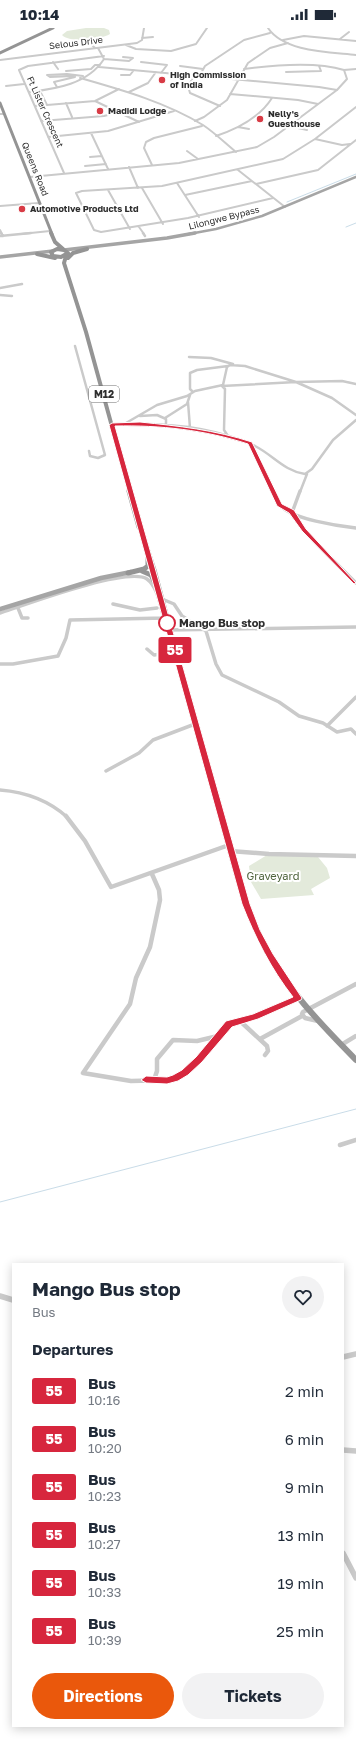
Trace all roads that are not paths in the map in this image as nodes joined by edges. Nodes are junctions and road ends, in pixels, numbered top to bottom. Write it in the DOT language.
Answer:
graph roads {
  1 [pos="53,28"];
  2 [pos="144,28"];
  3 [pos="207,28"];
  4 [pos="268,28"];
  5 [pos="148,29"];
  6 [pos="349,32"];
  7 [pos="270,33"];
  8 [pos="152,37"];
  9 [pos="142,38"];
  10 [pos="339,39"];
  11 [pos="94,40"];
  12 [pos="282,40"];
  13 [pos="356,41"];
  14 [pos="288,43"];
  15 [pos="126,45"];
  16 [pos="96,48"];
  17 [pos="150,50"];
  18 [pos="172,51"];
  19 [pos="0,53"];
  20 [pos="145,53"];
  21 [pos="177,54"];
  22 [pos="356,55"];
  23 [pos="123,57"];
  24 [pos="104,58"];
  25 [pos="0,60"];
  26 [pos="53,62"];
  27 [pos="162,64"];
  28 [pos="99,66"];
  29 [pos="180,66"];
  30 [pos="319,66"];
  31 [pos="58,69"];
  32 [pos="203,69"];
  33 [pos="244,69"];
  34 [pos="356,69"];
  35 [pos="134,70"];
  36 [pos="344,70"];
  37 [pos="66,71"];
  38 [pos="156,72"];
  39 [pos="286,72"];
  40 [pos="161,73"];
  41 [pos="121,75"];
  42 [pos="75,76"];
  43 [pos="84,76"];
  44 [pos="194,76"];
  45 [pos="199,77"];
  46 [pos="80,78"];
  47 [pos="238,80"];
  48 [pos="24,84"];
  49 [pos="6,86"];
  50 [pos="57,87"];
  51 [pos="119,89"];
  52 [pos="337,90"];
  53 [pos="40,91"];
  54 [pos="28,92"];
  55 [pos="129,92"];
  56 [pos="230,94"];
  57 [pos="272,98"];
  58 [pos="94,101"];
  59 [pos="0,103"];
  60 [pos="66,104"];
  61 [pos="318,104"];
  62 [pos="47,105"];
  63 [pos="35,106"];
  64 [pos="220,106"];
  65 [pos="356,107"];
  66 [pos="174,111"];
  67 [pos="119,112"];
  68 [pos="2,114"];
  69 [pos="72,117"];
  70 [pos="41,121"];
  71 [pos="195,121"];
  72 [pos="140,122"];
  73 [pos="203,126"];
  74 [pos="289,126"];
  75 [pos="238,127"];
  76 [pos="249,130"];
  77 [pos="307,130"];
  78 [pos="91,133"];
  79 [pos="216,136"];
  80 [pos="48,137"];
  81 [pos="315,139"];
  82 [pos="356,140"];
  83 [pos="351,144"];
  84 [pos="187,151"];
  85 [pos="236,152"];
  86 [pos="102,156"];
  87 [pos="90,157"];
  88 [pos="198,159"];
  89 [pos="106,164"];
  90 [pos="152,165"];
  91 [pos="85,166"];
  92 [pos="129,167"];
  93 [pos="108,169"];
  94 [pos="238,170"];
  95 [pos="64,173"];
  96 [pos="30,177"];
  97 [pos="356,177"];
  98 [pos="252,181"];
  99 [pos="177,183"];
  100 [pos="256,184"];
  101 [pos="138,188"];
  102 [pos="142,188"];
  103 [pos="108,190"];
  104 [pos="185,195"];
  105 [pos="273,198"];
  106 [pos="40,202"];
  107 [pos="0,206"];
  108 [pos="285,207"];
  109 [pos="199,217"];
  110 [pos="163,224"];
  111 [pos="139,227"];
  112 [pos="130,228"];
  113 [pos="0,230"];
  114 [pos="50,231"];
  115 [pos="1,236"];
  116 [pos="145,236"];
  117 [pos="55,242"];
  118 [pos="88,248"];
  119 [pos="64,249"];
  120 [pos="80,249"];
  121 [pos="54,253"];
  122 [pos="36,254"];
  123 [pos="67,255"];
  124 [pos="0,257"];
  125 [pos="64,264"];
  126 [pos="22,284"];
  127 [pos="0,288"];
  128 [pos="0,295"];
  129 [pos="12,296"];
  130 [pos="75,346"];
  131 [pos="189,357"];
  132 [pos="239,365"];
  133 [pos="228,366"];
  134 [pos="296,382"];
  135 [pos="356,384"];
  136 [pos="222,386"];
  137 [pos="191,393"];
  138 [pos="188,402"];
  139 [pos="356,415"];
  140 [pos="139,416"];
  141 [pos="165,418"];
  142 [pos="356,420"];
  143 [pos="124,424"];
  144 [pos="112,425"];
  145 [pos="166,425"];
  146 [pos="190,428"];
  147 [pos="224,430"];
  148 [pos="218,434"];
  149 [pos="228,436"];
  150 [pos="250,443"];
  151 [pos="89,451"];
  152 [pos="307,474"];
  153 [pos="293,513"];
  154 [pos="139,524"];
  155 [pos="356,528"];
  156 [pos="148,557"];
  157 [pos="153,570"];
  158 [pos="142,571"];
  159 [pos="128,573"];
  160 [pos="356,583"];
  161 [pos="156,586"];
  162 [pos="162,599"];
  163 [pos="113,604"];
  164 [pos="18,608"];
  165 [pos="157,608"];
  166 [pos="0,609"];
  167 [pos="0,613"];
  168 [pos="165,617"];
  169 [pos="28,618"];
  170 [pos="356,627"];
  171 [pos="204,629"];
  172 [pos="169,630"];
  173 [pos="147,649"];
  174 [pos="176,652"];
  175 [pos="0,664"];
  176 [pos="356,696"];
  177 [pos="195,724"];
  178 [pos="326,726"];
  179 [pos="356,734"];
  180 [pos="106,771"];
  181 [pos="0,790"];
  182 [pos="230,848"];
  183 [pos="356,856"];
  184 [pos="152,874"];
  185 [pos="356,984"];
  186 [pos="298,998"];
  187 [pos="307,1008"];
  188 [pos="302,1016"];
  189 [pos="240,1021"];
  190 [pos="318,1021"];
  191 [pos="218,1036"];
  192 [pos="356,1036"];
  193 [pos="260,1039"];
  194 [pos="341,1045"];
  195 [pos="265,1055"];
  196 [pos="356,1060"];
  197 [pos="154,1080"];
  198 [pos="356,1140"];
  199 [pos="340,1145"];
  200 [pos="0,1296"];
  201 [pos="12,1300"];
  202 [pos="356,1354"];
  203 [pos="344,1357"];
  204 [pos="344,1450"];
  205 [pos="356,1451"];
  206 [pos="344,1556"];
  207 [pos="356,1578"];
  1 -- 19 [label="highway"];
  2 -- 5 [label="street"];
  2 -- 9 [label="street"];
  3 -- 18 [label="street"];
  4 -- 7 [label="street"];
  6 -- 10 [label="street"];
  7 -- 12 [label="street"];
  7 -- 32 [label="street"];
  8 -- 9 [label="street, Selous Drive"];
  9 -- 15 [label="street, Selous Drive"];
  10 -- 12 [label="street"];
  10 -- 13 [label="street"];
  11 -- 16 [label="street"];
  12 -- 14 [label="street"];
  14 -- 22 [label="street"];
  14 -- 33 [label="street"];
  15 -- 16 [label="street, Selous Drive"];
  15 -- 17 [label="street"];
  16 -- 24 [label="street"];
  16 -- 25 [label="street, Selous Drive"];
  17 -- 18 [label="street"];
  17 -- 20 [label="street"];
  18 -- 21 [label="street"];
  23 -- 24 [label="street, Ft Lister Crescent"];
  24 -- 26 [label="street, Ft Lister Crescent"];
  24 -- 28 [label="street"];
  26 -- 31 [label="street"];
  26 -- 48 [label="street, Ft Lister Crescent"];
  27 -- 27 [label="street"];
  27 -- 40 [label="street"];
  28 -- 35 [label="street"];
  28 -- 37 [label="street"];
  28 -- 43 [label="street"];
  29 -- 32 [label="street"];
  30 -- 33 [label="street"];
  30 -- 36 [label="street"];
  30 -- 39 [label="street"];
  32 -- 45 [label="street"];
  33 -- 47 [label="street"];
  34 -- 36 [label="street"];
  35 -- 38 [label="street"];
  35 -- 41 [label="street"];
  36 -- 52 [label="street"];
  38 -- 40 [label="street"];
  38 -- 55 [label="street"];
  40 -- 44 [label="street"];
  42 -- 42 [label="street"];
  42 -- 43 [label="street"];
  42 -- 50 [label="street"];
  43 -- 46 [label="street"];
  44 -- 45 [label="street"];
  44 -- 64 [label="street"];
  45 -- 47 [label="street"];
  46 -- 51 [label="street"];
  46 -- 53 [label="street"];
  47 -- 52 [label="street"];
  47 -- 56 [label="street"];
  48 -- 49 [label="street"];
  48 -- 54 [label="street, Ft Lister Crescent"];
  51 -- 55 [label="street"];
  51 -- 58 [label="street"];
  52 -- 61 [label="street"];
  53 -- 54 [label="street"];
  53 -- 62 [label="street"];
  54 -- 63 [label="street, Ft Lister Crescent"];
  55 -- 66 [label="street"];
  56 -- 57 [label="street"];
  56 -- 64 [label="street"];
  57 -- 61 [label="street"];
  57 -- 75 [label="street"];
  58 -- 60 [label="street"];
  58 -- 67 [label="street"];
  59 -- 68 [label="highway, Queens Road"];
  60 -- 62 [label="street"];
  60 -- 69 [label="street"];
  61 -- 74 [label="street"];
  62 -- 63 [label="street"];
  63 -- 70 [label="street, Ft Lister Crescent"];
  64 -- 71 [label="street"];
  65 -- 81 [label="street"];
  66 -- 71 [label="street"];
  66 -- 72 [label="street"];
  67 -- 70 [label="street"];
  67 -- 72 [label="street"];
  68 -- 96 [label="highway, Queens Road"];
  70 -- 80 [label="street, Ft Lister Crescent"];
  71 -- 73 [label="street"];
  72 -- 78 [label="street"];
  73 -- 79 [label="street"];
  73 -- 90 [label="street"];
  74 -- 77 [label="street"];
  74 -- 85 [label="street"];
  75 -- 76 [label="street"];
  75 -- 79 [label="street"];
  78 -- 80 [label="street"];
  78 -- 86 [label="street"];
  79 -- 85 [label="street"];
  80 -- 95 [label="street, Ft Lister Crescent"];
  81 -- 83 [label="street"];
  81 -- 94 [label="street"];
  82 -- 83 [label="street"];
  83 -- 100 [label="street"];
  84 -- 88 [label="street"];
  85 -- 88 [label="street"];
  86 -- 87 [label="street"];
  86 -- 89 [label="street"];
  88 -- 90 [label="street"];
  89 -- 91 [label="street"];
  89 -- 93 [label="street"];
  90 -- 92 [label="street"];
  92 -- 93 [label="street"];
  92 -- 101 [label="street"];
  93 -- 95 [label="street"];
  94 -- 98 [label="street"];
  94 -- 99 [label="street"];
  95 -- 96 [label="street"];
  96 -- 106 [label="highway, Queens Road"];
  97 -- 108 [label="main road, Lilongwe Bypass"];
  98 -- 100 [label="street"];
  98 -- 104 [label="street"];
  99 -- 102 [label="street"];
  99 -- 104 [label="street"];
  100 -- 105 [label="street"];
  101 -- 102 [label="street"];
  101 -- 103 [label="street"];
  102 -- 110 [label="street"];
  103 -- 112 [label="street"];
  103 -- 112 [label="street"];
  104 -- 109 [label="street"];
  105 -- 108 [label="street"];
  105 -- 109 [label="street"];
  106 -- 107 [label="street"];
  106 -- 114 [label="highway, Queens Road"];
  108 -- 118 [label="main road, Lilongwe Bypass"];
  109 -- 110 [label="street"];
  110 -- 111 [label="street"];
  111 -- 112 [label="street"];
  111 -- 116 [label="street"];
  113 -- 115 [label="street"];
  114 -- 115 [label="street"];
  114 -- 117 [label="highway, Queens Road"];
  117 -- 119 [label="highway"];
  117 -- 120 [label="highway"];
  117 -- 121 [label="highway"];
  117 -- 122 [label="highway"];
  118 -- 120 [label="main road, Lilongwe Bypass"];
  118 -- 123 [label="main road, Lilongwe Bypass"];
  118 -- 125 [label="highway"];
  119 -- 120 [label="main road, Lilongwe Bypass"];
  119 -- 121 [label="highway"];
  119 -- 123 [label="highway"];
  121 -- 122 [label="main road"];
  121 -- 123 [label="highway"];
  121 -- 125 [label="highway, M12"];
  122 -- 124 [label="main road"];
  122 -- 125 [label="highway"];
  123 -- 125 [label="highway"];
  125 -- 144 [label="highway, M12"];
  126 -- 127 [label="street"];
  128 -- 129 [label="street"];
  130 -- 151 [label="street"];
  131 -- 132 [label="street"];
  132 -- 133 [label="street"];
  132 -- 134 [label="street"];
  133 -- 136 [label="street"];
  133 -- 137 [label="street"];
  134 -- 135 [label="street"];
  134 -- 136 [label="street"];
  134 -- 139 [label="street"];
  136 -- 137 [label="street"];
  136 -- 147 [label="street"];
  137 -- 138 [label="street"];
  137 -- 140 [label="street"];
  138 -- 141 [label="street"];
  138 -- 146 [label="street"];
  140 -- 141 [label="street"];
  140 -- 143 [label="street"];
  141 -- 145 [label="street"];
  142 -- 152 [label="street"];
  143 -- 144 [label="street"];
  143 -- 145 [label="street"];
  144 -- 154 [label="highway, M12"];
  145 -- 146 [label="street"];
  146 -- 148 [label="street"];
  147 -- 148 [label="street"];
  147 -- 149 [label="street"];
  148 -- 149 [label="street"];
  149 -- 150 [label="street"];
  150 -- 152 [label="street"];
  150 -- 153 [label="street"];
  152 -- 153 [label="street"];
  153 -- 155 [label="street"];
  153 -- 160 [label="street"];
  154 -- 156 [label="highway, M12"];
  154 -- 157 [label="highway, M12"];
  156 -- 157 [label="highway, M12"];
  156 -- 159 [label="highway"];
  157 -- 158 [label="main road"];
  157 -- 161 [label="highway, M12"];
  157 -- 162 [label="highway, M12"];
  158 -- 159 [label="main road"];
  158 -- 161 [label="highway"];
  159 -- 166 [label="main road"];
  161 -- 168 [label="highway, M12"];
  162 -- 168 [label="highway, M12"];
  162 -- 171 [label="street"];
  163 -- 165 [label="street"];
  164 -- 169 [label="street"];
  167 -- 168 [label="street"];
  168 -- 172 [label="highway, M12"];
  168 -- 175 [label="street"];
  170 -- 171 [label="street"];
  171 -- 172 [label="street"];
  171 -- 178 [label="street"];
  172 -- 174 [label="highway, M12"];
  173 -- 174 [label="street"];
  174 -- 177 [label="highway, M12"];
  176 -- 178 [label="street"];
  177 -- 180 [label="street"];
  177 -- 182 [label="highway, M12"];
  178 -- 179 [label="street"];
  181 -- 184 [label="street"];
  182 -- 183 [label="street"];
  182 -- 184 [label="street"];
  182 -- 186 [label="highway, M12"];
  184 -- 197 [label="street"];
  185 -- 187 [label="street"];
  186 -- 187 [label="highway, M12"];
  186 -- 189 [label="street"];
  187 -- 188 [label="street"];
  187 -- 190 [label="highway, M12"];
  188 -- 190 [label="street"];
  188 -- 193 [label="street"];
  189 -- 191 [label="street"];
  189 -- 193 [label="street"];
  190 -- 194 [label="highway, M12"];
  191 -- 197 [label="street"];
  191 -- 197 [label="street"];
  192 -- 194 [label="street"];
  193 -- 195 [label="street"];
  194 -- 196 [label="highway, M12"];
  198 -- 199 [label="street"];
  200 -- 201 [label="street"];
  202 -- 203 [label="street"];
  204 -- 205 [label="street"];
  206 -- 207 [label="street"];
}
